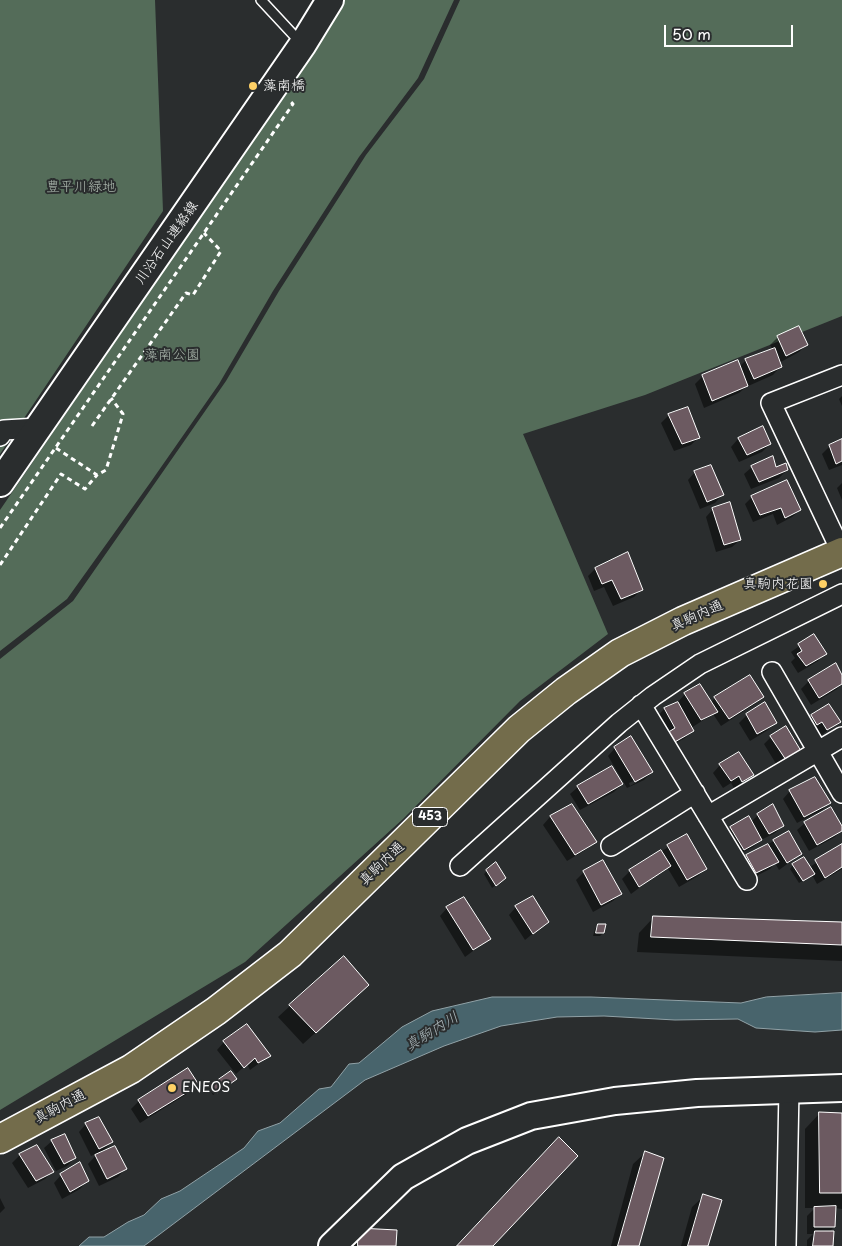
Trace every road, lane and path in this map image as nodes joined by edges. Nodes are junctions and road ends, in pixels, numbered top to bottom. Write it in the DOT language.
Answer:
graph roads {
  1 [pos="330,0"];
  2 [pos="262,1"];
  3 [pos="303,44"];
  4 [pos="276,85"];
  5 [pos="204,233"];
  6 [pos="842,375"];
  7 [pos="111,398"];
  8 [pos="92,426"];
  9 [pos="38,428"];
  10 [pos="0,436"];
  11 [pos="56,448"];
  12 [pos="97,475"];
  13 [pos="0,483"];
  14 [pos="0,528"];
  15 [pos="842,553"];
  16 [pos="0,566"];
  17 [pos="842,594"];
  18 [pos="772,672"];
  19 [pos="641,705"];
  20 [pos="842,737"];
  21 [pos="816,752"];
  22 [pos="695,792"];
  23 [pos="842,793"];
  24 [pos="708,816"];
  25 [pos="611,846"];
  26 [pos="460,866"];
  27 [pos="747,880"];
  28 [pos="842,1088"];
  29 [pos="789,1089"];
  30 [pos="39,1119"];
  31 [pos="0,1134"];
  32 [pos="0,1139"];
  33 [pos="0,1148"];
  34 [pos="332,1246"];
  35 [pos="786,1246"];
  1 -- 3 [label="street, 川沿石山連絡線"];
  2 -- 3 [label="lane"];
  3 -- 4 [label="street, 川沿石山連絡線"];
  4 -- 5 [label="path"];
  4 -- 9 [label="street, 川沿石山連絡線"];
  5 -- 7 [label="path"];
  5 -- 11 [label="path"];
  6 -- 15 [label="street"];
  7 -- 8 [label="path"];
  7 -- 12 [label="path"];
  9 -- 10 [label="street"];
  9 -- 13 [label="street, 川沿石山連絡線"];
  11 -- 12 [label="path"];
  11 -- 14 [label="path"];
  12 -- 16 [label="path"];
  15 -- 30 [label="highway, 真駒内通 / 453"];
  17 -- 19 [label="street"];
  18 -- 21 [label="street"];
  19 -- 22 [label="street"];
  19 -- 26 [label="street"];
  20 -- 21 [label="street"];
  21 -- 23 [label="street"];
  21 -- 24 [label="street"];
  22 -- 24 [label="street"];
  22 -- 25 [label="street"];
  24 -- 27 [label="street"];
  28 -- 29 [label="street"];
  29 -- 34 [label="street"];
  29 -- 35 [label="street"];
  30 -- 31 [label="highway"];
  30 -- 32 [label="highway, 真駒内通 / 453"];
  30 -- 33 [label="highway"];
}
